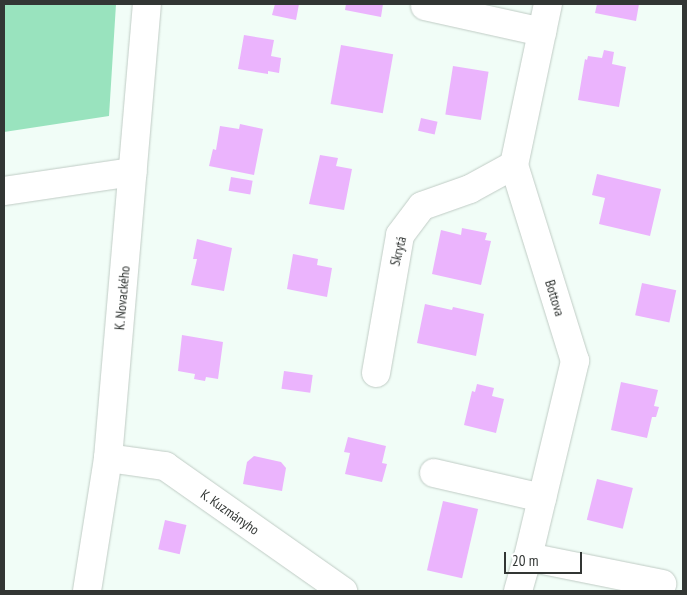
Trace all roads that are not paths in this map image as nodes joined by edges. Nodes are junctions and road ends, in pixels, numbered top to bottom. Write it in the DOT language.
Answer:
graph roads {
  1 [pos="147,4"];
  2 [pos="548,4"];
  3 [pos="425,6"];
  4 [pos="542,32"];
  5 [pos="514,165"];
  6 [pos="133,172"];
  7 [pos="4,191"];
  8 [pos="376,373"];
  9 [pos="108,458"];
  10 [pos="434,473"];
  11 [pos="542,498"];
  12 [pos="528,557"];
  13 [pos="662,584"];
  14 [pos="87,591"];
  15 [pos="343,591"];
  16 [pos="518,591"];
  1 -- 6 [label="street, K. Novackého"];
  2 -- 4 [label="street, Bottova"];
  3 -- 4 [label="street"];
  4 -- 5 [label="street, Bottova"];
  5 -- 8 [label="street, Skrytá"];
  5 -- 11 [label="street, Bottova"];
  6 -- 7 [label="street"];
  6 -- 9 [label="street, K. Novackého"];
  9 -- 14 [label="street, K. Novackého"];
  9 -- 15 [label="street, K. Kuzmányho"];
  10 -- 11 [label="street"];
  11 -- 12 [label="street, Bottova"];
  12 -- 13 [label="street"];
  12 -- 16 [label="street, Bottova"];
}
